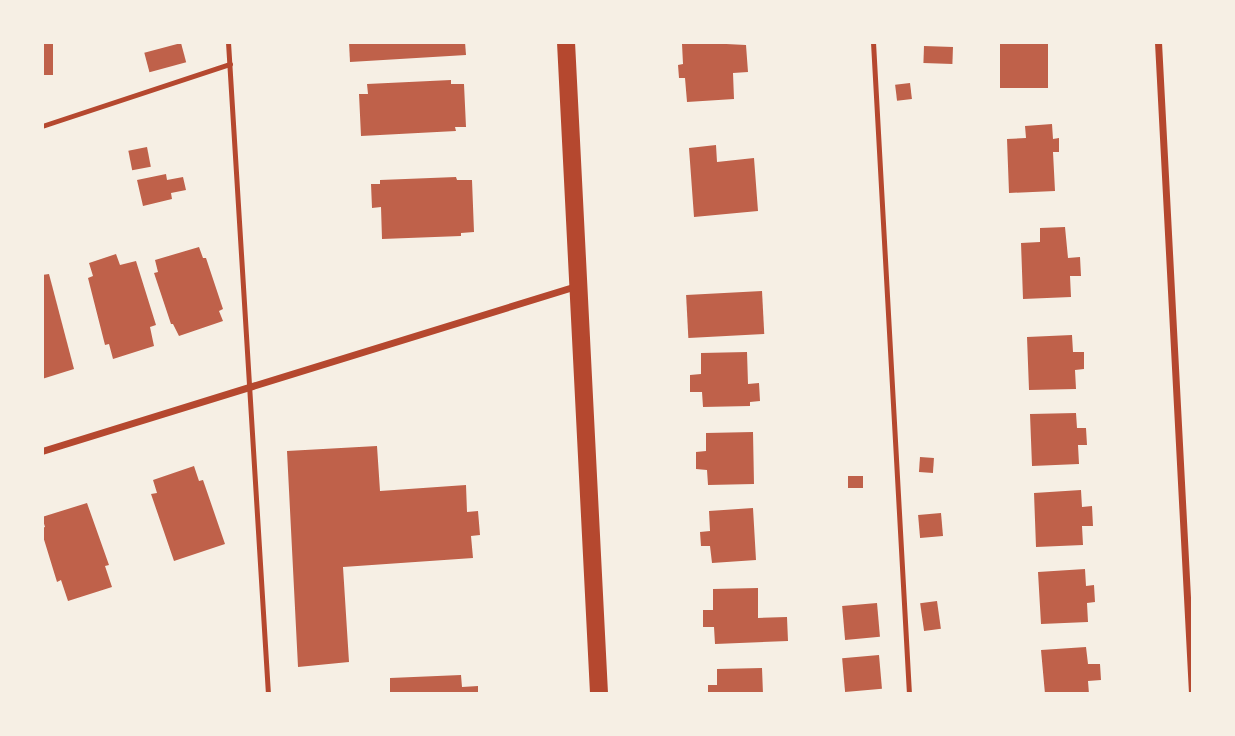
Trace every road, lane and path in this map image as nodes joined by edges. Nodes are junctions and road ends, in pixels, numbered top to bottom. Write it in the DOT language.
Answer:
graph roads {
  1 [pos="228,42"];
  2 [pos="566,42"];
  3 [pos="873,42"];
  4 [pos="1158,42"];
  5 [pos="230,64"];
  6 [pos="42,126"];
  7 [pos="579,286"];
  8 [pos="250,387"];
  9 [pos="42,451"];
  10 [pos="268,694"];
  11 [pos="599,694"];
  12 [pos="909,694"];
  13 [pos="1192,694"];
  1 -- 5 [label="lane"];
  2 -- 7 [label="main road"];
  3 -- 12 [label="lane"];
  4 -- 13 [label="street"];
  5 -- 6 [label="lane"];
  5 -- 8 [label="lane"];
  7 -- 8 [label="street"];
  7 -- 11 [label="main road"];
  8 -- 9 [label="street"];
  8 -- 10 [label="lane"];
}
